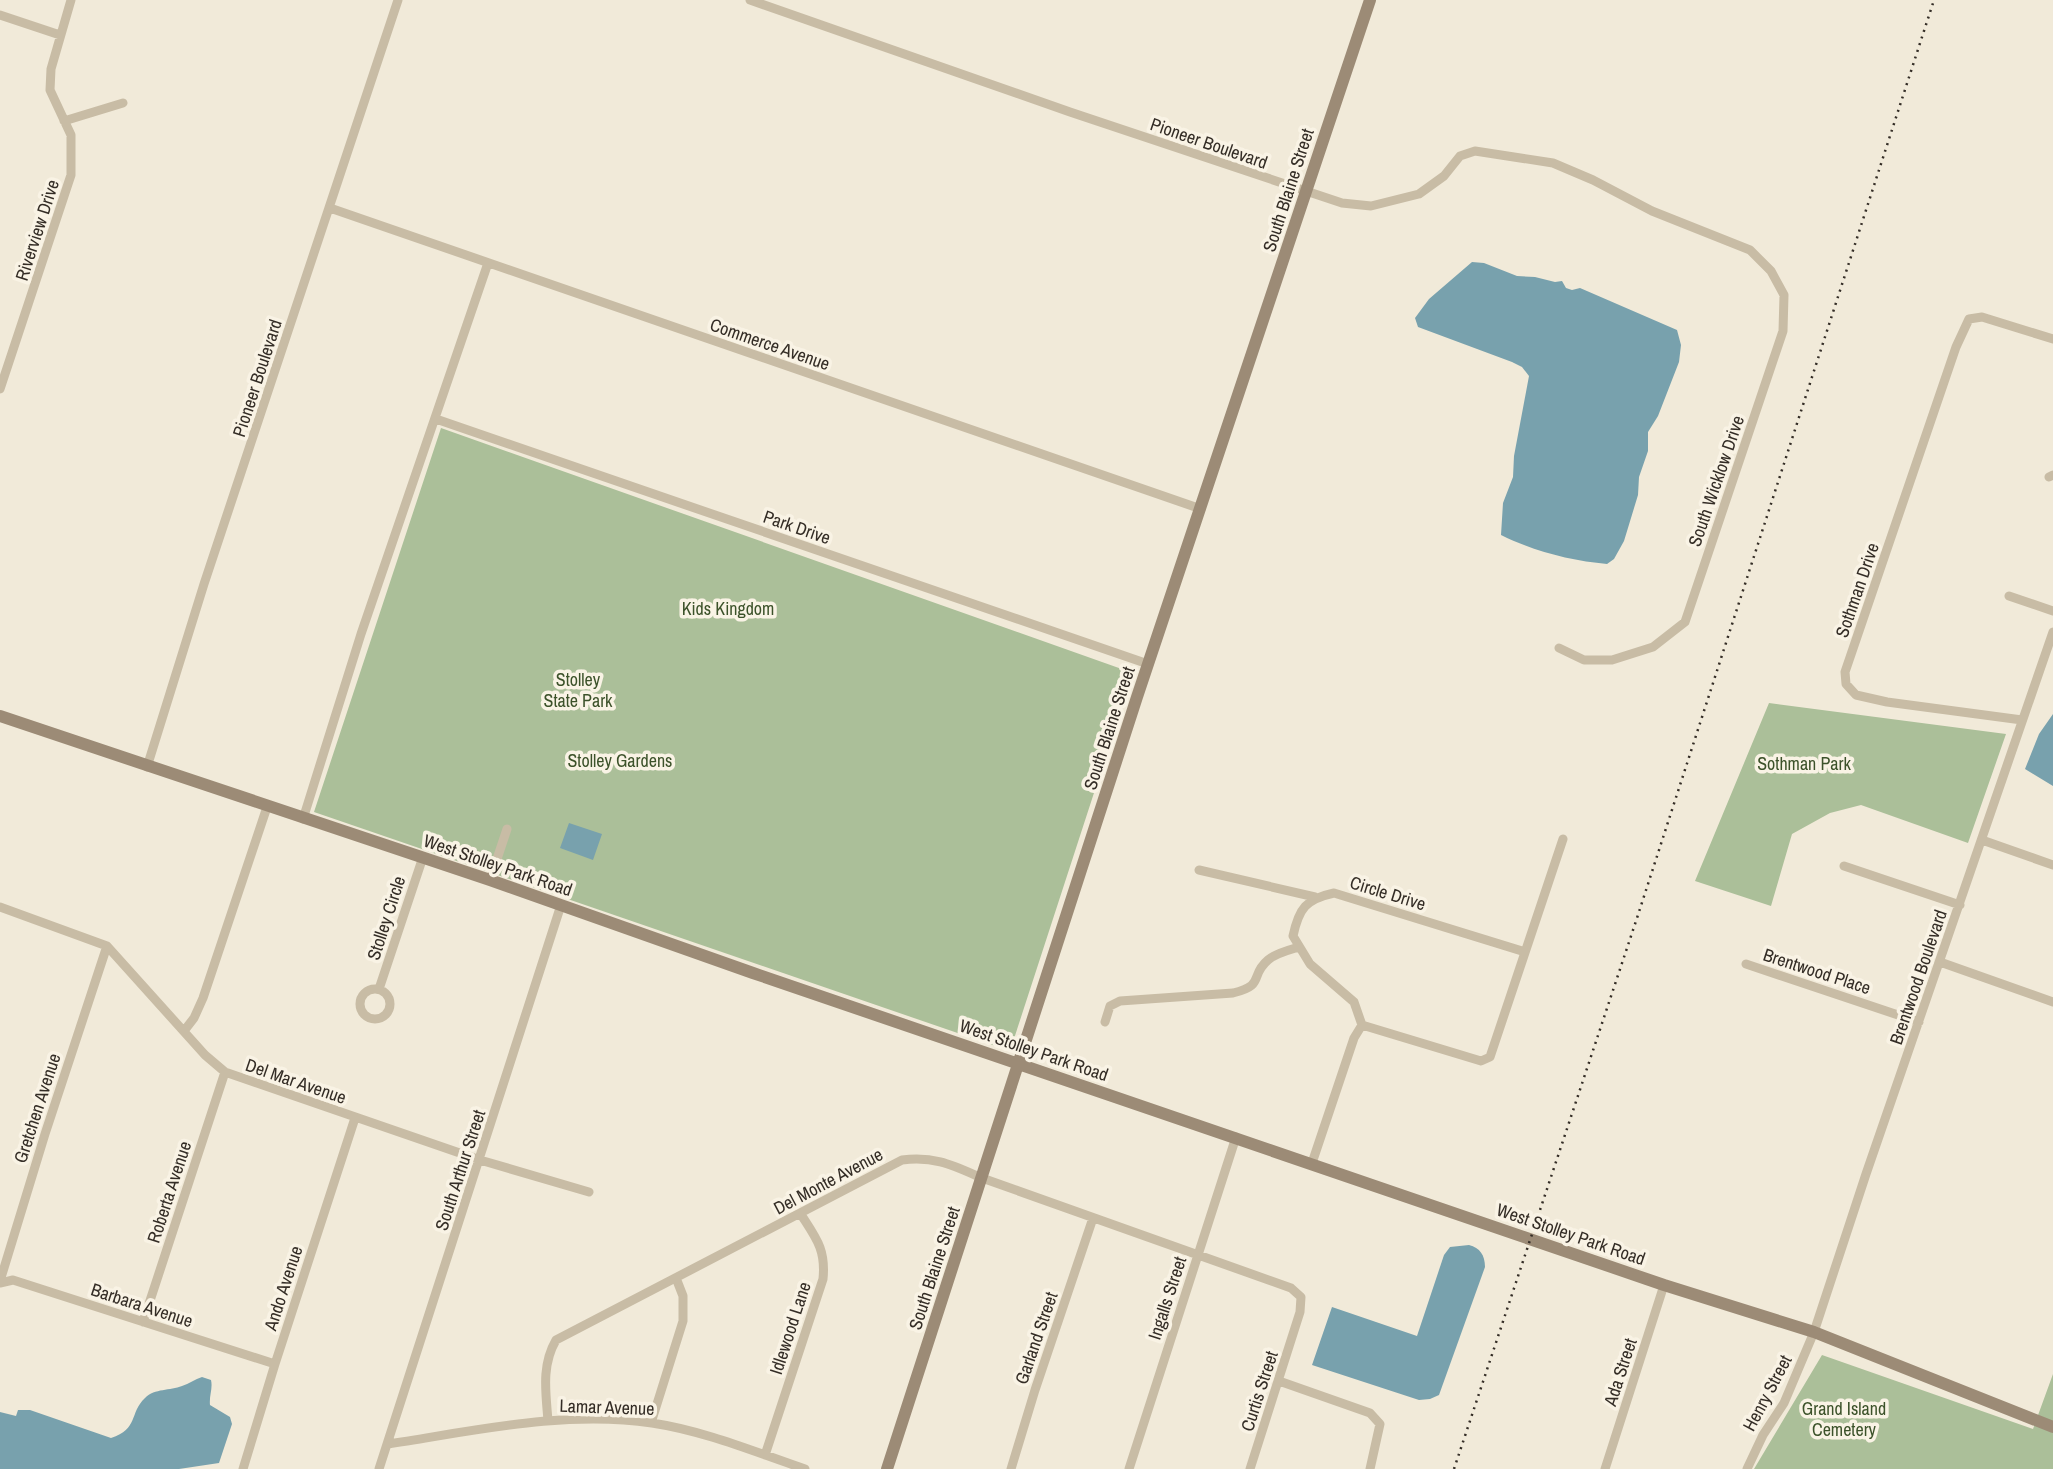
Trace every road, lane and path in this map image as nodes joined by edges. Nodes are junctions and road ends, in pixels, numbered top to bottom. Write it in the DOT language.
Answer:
graph roads {
  1 [pos="71,0"];
  2 [pos="398,0"];
  3 [pos="750,0"];
  4 [pos="1370,0"];
  5 [pos="0,15"];
  6 [pos="60,35"];
  7 [pos="123,103"];
  8 [pos="64,121"];
  9 [pos="1306,192"];
  10 [pos="330,208"];
  11 [pos="1726,241"];
  12 [pos="488,263"];
  13 [pos="2053,339"];
  14 [pos="0,389"];
  15 [pos="436,419"];
  16 [pos="1200,509"];
  17 [pos="2008,596"];
  18 [pos="2053,611"];
  19 [pos="2053,632"];
  20 [pos="1559,648"];
  21 [pos="1148,664"];
  22 [pos="0,716"];
  23 [pos="2022,720"];
  24 [pos="147,767"];
  25 [pos="267,807"];
  26 [pos="303,819"];
  27 [pos="507,829"];
  28 [pos="1563,839"];
  29 [pos="1982,841"];
  30 [pos="423,857"];
  31 [pos="2053,865"];
  32 [pos="1844,866"];
  33 [pos="1199,870"];
  34 [pos="490,880"];
  35 [pos="1315,897"];
  36 [pos="561,905"];
  37 [pos="1960,905"];
  38 [pos="0,907"];
  39 [pos="107,946"];
  40 [pos="1299,947"];
  41 [pos="1525,952"];
  42 [pos="1940,962"];
  43 [pos="1746,964"];
  44 [pos="379,989"];
  45 [pos="2053,1002"];
  46 [pos="1105,1021"];
  47 [pos="1919,1022"];
  48 [pos="1362,1025"];
  49 [pos="184,1031"];
  50 [pos="1019,1063"];
  51 [pos="225,1072"];
  52 [pos="355,1118"];
  53 [pos="1236,1137"];
  54 [pos="480,1160"];
  55 [pos="1312,1163"];
  56 [pos="982,1178"];
  57 [pos="589,1192"];
  58 [pos="800,1213"];
  59 [pos="1093,1218"];
  60 [pos="1197,1256"];
  61 [pos="676,1278"];
  62 [pos="0,1282"];
  63 [pos="1664,1285"];
  64 [pos="144,1322"];
  65 [pos="1297,1322"];
  66 [pos="1814,1332"];
  67 [pos="275,1364"];
  68 [pos="1279,1381"];
  69 [pos="548,1421"];
  70 [pos="651,1423"];
  71 [pos="2053,1427"];
  72 [pos="388,1444"];
  73 [pos="765,1455"];
  74 [pos="243,1469"];
  75 [pos="379,1469"];
  76 [pos="805,1469"];
  77 [pos="887,1469"];
  78 [pos="1011,1469"];
  79 [pos="1129,1469"];
  80 [pos="1251,1469"];
  81 [pos="1370,1469"];
  82 [pos="1605,1469"];
  83 [pos="1746,1469"];
  1 -- 6 [label="street, Riverview Drive"];
  2 -- 10 [label="street, Pioneer Boulevard"];
  3 -- 9 [label="street, Pioneer Boulevard"];
  4 -- 9 [label="main road, South Blaine Street"];
  5 -- 6 [label="street"];
  6 -- 8 [label="street, Riverview Drive"];
  7 -- 8 [label="street"];
  8 -- 14 [label="street, Riverview Drive"];
  9 -- 11 [label="street, Pioneer Boulevard"];
  9 -- 16 [label="main road, South Blaine Street"];
  10 -- 12 [label="street, Commerce Avenue"];
  10 -- 24 [label="street, Pioneer Boulevard"];
  11 -- 20 [label="street, South Wicklow Drive"];
  12 -- 15 [label="street"];
  12 -- 16 [label="street, Commerce Avenue"];
  13 -- 23 [label="street, Sothman Drive"];
  15 -- 21 [label="street, Park Drive"];
  15 -- 26 [label="street"];
  16 -- 21 [label="main road, South Blaine Street"];
  17 -- 18 [label="street"];
  19 -- 23 [label="street, Brentwood Boulevard"];
  21 -- 50 [label="main road, South Blaine Street"];
  22 -- 24 [label="main road, West Stolley Park Road"];
  23 -- 29 [label="street, Brentwood Boulevard"];
  24 -- 25 [label="main road, West Stolley Park Road"];
  25 -- 26 [label="main road, West Stolley Park Road"];
  25 -- 49 [label="street"];
  26 -- 30 [label="main road, West Stolley Park Road"];
  27 -- 34 [label="street"];
  28 -- 41 [label="street"];
  29 -- 31 [label="street"];
  29 -- 37 [label="street, Brentwood Boulevard"];
  30 -- 34 [label="main road, West Stolley Park Road"];
  30 -- 44 [label="street, Stolley Circle"];
  32 -- 37 [label="street"];
  33 -- 35 [label="street, Circle Drive"];
  34 -- 36 [label="main road, West Stolley Park Road"];
  35 -- 40 [label="street"];
  35 -- 41 [label="street, Circle Drive"];
  36 -- 50 [label="main road, West Stolley Park Road"];
  36 -- 54 [label="street, South Arthur Street"];
  37 -- 42 [label="street, Brentwood Boulevard"];
  38 -- 39 [label="street, Del Mar Avenue"];
  39 -- 49 [label="street, Del Mar Avenue"];
  39 -- 62 [label="street, Gretchen Avenue"];
  40 -- 46 [label="street"];
  40 -- 48 [label="street"];
  41 -- 48 [label="street"];
  42 -- 45 [label="street"];
  42 -- 47 [label="street, Brentwood Boulevard"];
  43 -- 47 [label="street, Brentwood Place"];
  47 -- 66 [label="street, Brentwood Boulevard"];
  48 -- 55 [label="street"];
  49 -- 51 [label="street, Del Mar Avenue"];
  50 -- 53 [label="main road, West Stolley Park Road"];
  50 -- 56 [label="main road, South Blaine Street"];
  51 -- 52 [label="street, Del Mar Avenue"];
  51 -- 64 [label="street, Roberta Avenue"];
  52 -- 54 [label="street, Del Mar Avenue"];
  52 -- 67 [label="street, Ando Avenue"];
  53 -- 55 [label="main road, West Stolley Park Road"];
  53 -- 60 [label="street, Ingalls Street"];
  54 -- 57 [label="street, Del Mar Avenue"];
  54 -- 72 [label="street, South Arthur Street"];
  55 -- 63 [label="main road, West Stolley Park Road"];
  56 -- 58 [label="street, Del Monte Avenue"];
  56 -- 59 [label="street, Del Monte Avenue"];
  56 -- 77 [label="main road, South Blaine Street"];
  58 -- 61 [label="street, Del Monte Avenue"];
  58 -- 73 [label="street, Idlewood Lane"];
  59 -- 60 [label="street, Del Monte Avenue"];
  59 -- 78 [label="street, Garland Street"];
  60 -- 65 [label="street, Del Monte Avenue"];
  60 -- 79 [label="street, Ingalls Street"];
  61 -- 69 [label="street, Del Monte Avenue"];
  61 -- 70 [label="street"];
  62 -- 64 [label="street, Barbara Avenue"];
  63 -- 66 [label="main road, West Stolley Park Road"];
  63 -- 82 [label="street, Ada Street"];
  64 -- 67 [label="street, Barbara Avenue"];
  65 -- 68 [label="street, Curtis Street"];
  66 -- 71 [label="main road, West Stolley Park Road"];
  66 -- 83 [label="street, Henry Street"];
  67 -- 74 [label="street, Ando Avenue"];
  68 -- 80 [label="street, Curtis Street"];
  68 -- 81 [label="street"];
  69 -- 70 [label="street, Lamar Avenue"];
  69 -- 72 [label="street, Lamar Avenue"];
  70 -- 73 [label="street, Lamar Avenue"];
  72 -- 75 [label="street"];
  73 -- 76 [label="street, Lamar Avenue"];
}
